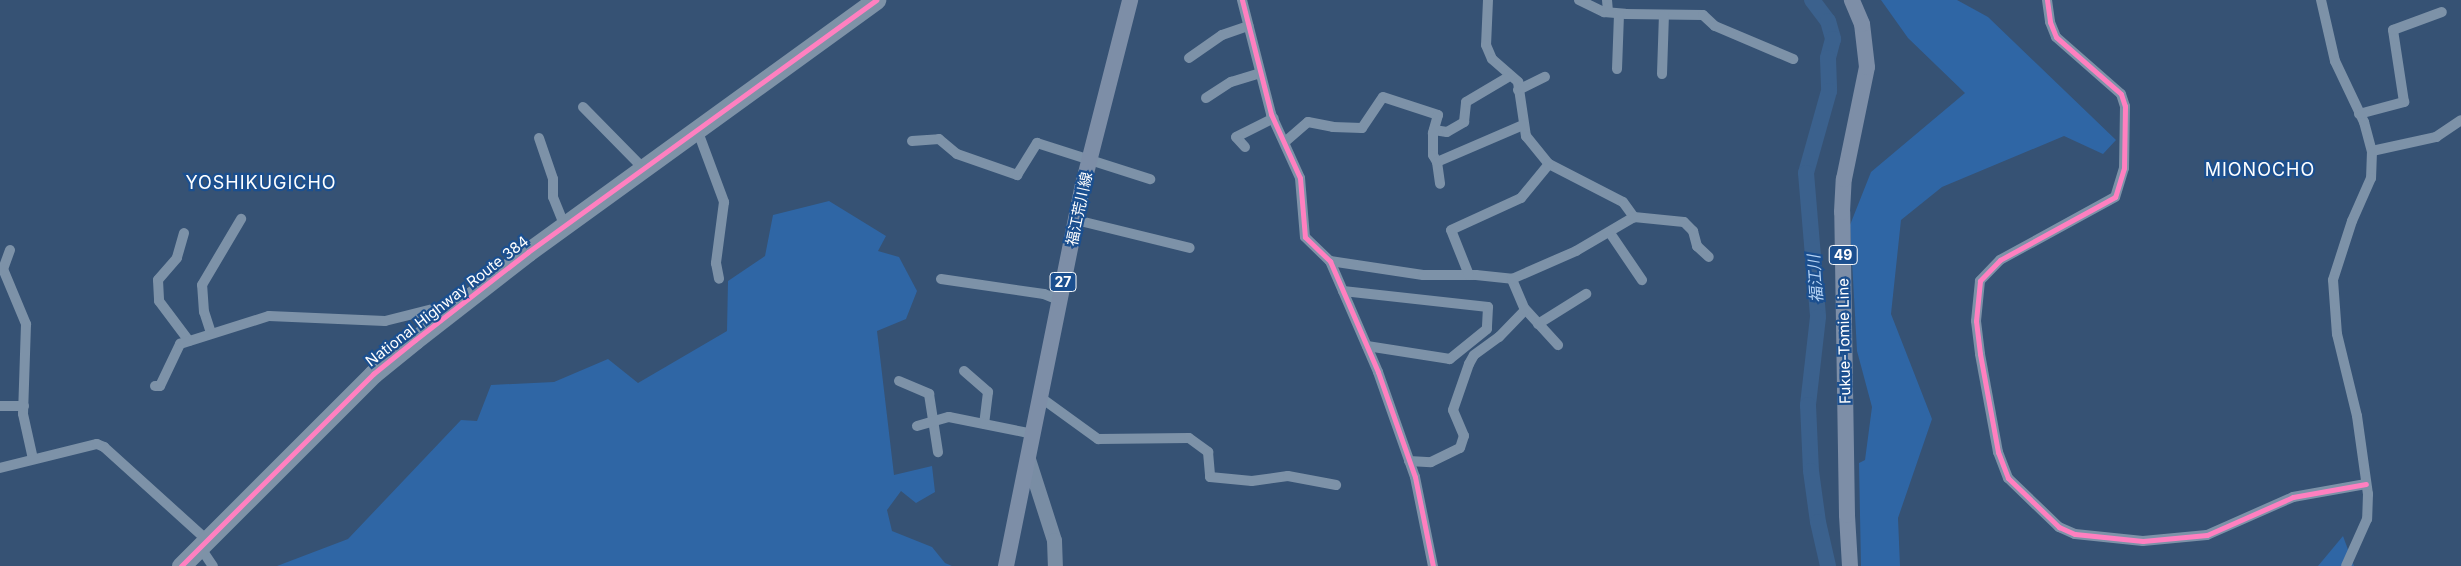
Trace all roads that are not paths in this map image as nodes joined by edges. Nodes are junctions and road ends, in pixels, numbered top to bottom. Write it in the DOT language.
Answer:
graph roads {
  1 [pos="876,0"];
  2 [pos="1130,0"];
  3 [pos="1242,0"];
  4 [pos="1488,0"];
  5 [pos="1579,0"];
  6 [pos="1608,0"];
  7 [pos="1852,0"];
  8 [pos="2047,0"];
  9 [pos="2321,0"];
  10 [pos="1608,12"];
  11 [pos="2442,12"];
  12 [pos="1619,14"];
  13 [pos="1664,15"];
  14 [pos="1248,26"];
  15 [pos="1189,58"];
  16 [pos="1793,59"];
  17 [pos="1617,69"];
  18 [pos="1260,72"];
  19 [pos="1662,74"];
  20 [pos="1510,76"];
  21 [pos="1545,77"];
  22 [pos="1518,90"];
  23 [pos="1206,98"];
  24 [pos="583,107"];
  25 [pos="2359,114"];
  26 [pos="1274,118"];
  27 [pos="2461,120"];
  28 [pos="1523,125"];
  29 [pos="1434,130"];
  30 [pos="698,132"];
  31 [pos="539,138"];
  32 [pos="912,140"];
  33 [pos="1286,141"];
  34 [pos="1244,147"];
  35 [pos="2372,151"];
  36 [pos="1090,158"];
  37 [pos="1437,162"];
  38 [pos="1549,164"];
  39 [pos="645,170"];
  40 [pos="1150,179"];
  41 [pos="1440,184"];
  42 [pos="1634,217"];
  43 [pos="241,219"];
  44 [pos="1076,220"];
  45 [pos="565,227"];
  46 [pos="184,233"];
  47 [pos="1610,233"];
  48 [pos="1190,248"];
  49 [pos="10,250"];
  50 [pos="1709,257"];
  51 [pos="1330,261"];
  52 [pos="1469,275"];
  53 [pos="719,279"];
  54 [pos="941,279"];
  55 [pos="1512,279"];
  56 [pos="1642,280"];
  57 [pos="1343,291"];
  58 [pos="1586,294"];
  59 [pos="1059,300"];
  60 [pos="1525,309"];
  61 [pos="452,312"];
  62 [pos="1538,324"];
  63 [pos="211,333"];
  64 [pos="189,341"];
  65 [pos="1558,345"];
  66 [pos="1367,346"];
  67 [pos="964,371"];
  68 [pos="899,381"];
  69 [pos="155,386"];
  70 [pos="1040,397"];
  71 [pos="0,406"];
  72 [pos="24,406"];
  73 [pos="933,421"];
  74 [pos="984,424"];
  75 [pos="917,426"];
  76 [pos="1033,434"];
  77 [pos="938,452"];
  78 [pos="1028,458"];
  79 [pos="33,459"];
  80 [pos="1409,461"];
  81 [pos="0,468"];
  82 [pos="2366,484"];
  83 [pos="1336,485"];
  84 [pos="203,543"];
  85 [pos="181,566"];
  86 [pos="212,566"];
  87 [pos="1006,566"];
  88 [pos="1055,566"];
  89 [pos="1433,566"];
  90 [pos="1850,566"];
  91 [pos="2346,566"];
  1 -- 30 [label="highway, National Highway Route 384"];
  2 -- 36 [label="main road, 福江荒川線 / 27"];
  3 -- 14 [label="street"];
  4 -- 20 [label="street"];
  5 -- 10 [label="street"];
  6 -- 10 [label="street"];
  7 -- 90 [label="main road, Fukue-Tomie Line / 49"];
  8 -- 82 [label="street"];
  9 -- 25 [label="street"];
  10 -- 12 [label="street"];
  11 -- 25 [label="street"];
  12 -- 13 [label="street"];
  12 -- 17 [label="street"];
  13 -- 16 [label="street"];
  13 -- 19 [label="street"];
  14 -- 15 [label="street"];
  14 -- 18 [label="street"];
  18 -- 23 [label="street"];
  18 -- 26 [label="street"];
  20 -- 22 [label="street"];
  20 -- 29 [label="street"];
  21 -- 22 [label="street"];
  22 -- 28 [label="street"];
  24 -- 39 [label="street"];
  25 -- 35 [label="street"];
  26 -- 33 [label="street"];
  26 -- 34 [label="street"];
  27 -- 35 [label="street"];
  28 -- 37 [label="street"];
  28 -- 38 [label="street"];
  29 -- 33 [label="street"];
  29 -- 37 [label="street"];
  30 -- 39 [label="highway, National Highway Route 384"];
  30 -- 53 [label="street"];
  31 -- 45 [label="street"];
  32 -- 36 [label="street"];
  33 -- 51 [label="street"];
  35 -- 82 [label="street"];
  36 -- 40 [label="street"];
  36 -- 44 [label="main road, 福江荒川線 / 27"];
  37 -- 41 [label="street"];
  38 -- 42 [label="street"];
  38 -- 52 [label="street"];
  39 -- 45 [label="highway, National Highway Route 384"];
  42 -- 47 [label="street"];
  42 -- 50 [label="street"];
  43 -- 63 [label="street"];
  44 -- 48 [label="street"];
  44 -- 59 [label="main road, 福江荒川線 / 27"];
  45 -- 61 [label="highway, National Highway Route 384"];
  46 -- 64 [label="street"];
  47 -- 55 [label="street"];
  47 -- 56 [label="street"];
  49 -- 72 [label="street"];
  51 -- 52 [label="street"];
  51 -- 57 [label="street"];
  52 -- 55 [label="street"];
  54 -- 59 [label="street"];
  55 -- 60 [label="street"];
  57 -- 66 [label="street"];
  57 -- 66 [label="street"];
  58 -- 62 [label="street"];
  59 -- 70 [label="main road, 福江荒川線 / 27"];
  60 -- 62 [label="street"];
  60 -- 80 [label="street"];
  61 -- 63 [label="street"];
  61 -- 84 [label="highway, National Highway Route 384"];
  62 -- 65 [label="street"];
  63 -- 64 [label="street"];
  64 -- 69 [label="street"];
  66 -- 80 [label="street"];
  67 -- 74 [label="street"];
  68 -- 73 [label="street"];
  70 -- 76 [label="main road, 福江荒川線 / 27"];
  70 -- 83 [label="street"];
  71 -- 72 [label="street"];
  72 -- 79 [label="street"];
  73 -- 74 [label="street"];
  73 -- 75 [label="street"];
  73 -- 77 [label="street"];
  74 -- 76 [label="street"];
  76 -- 78 [label="main road, 福江荒川線 / 27"];
  78 -- 87 [label="main road, 福江荒川線 / 27"];
  78 -- 88 [label="street"];
  79 -- 81 [label="street"];
  79 -- 84 [label="street"];
  80 -- 89 [label="street"];
  82 -- 91 [label="street"];
  84 -- 85 [label="highway, National Highway Route 384"];
  84 -- 86 [label="street"];
}
